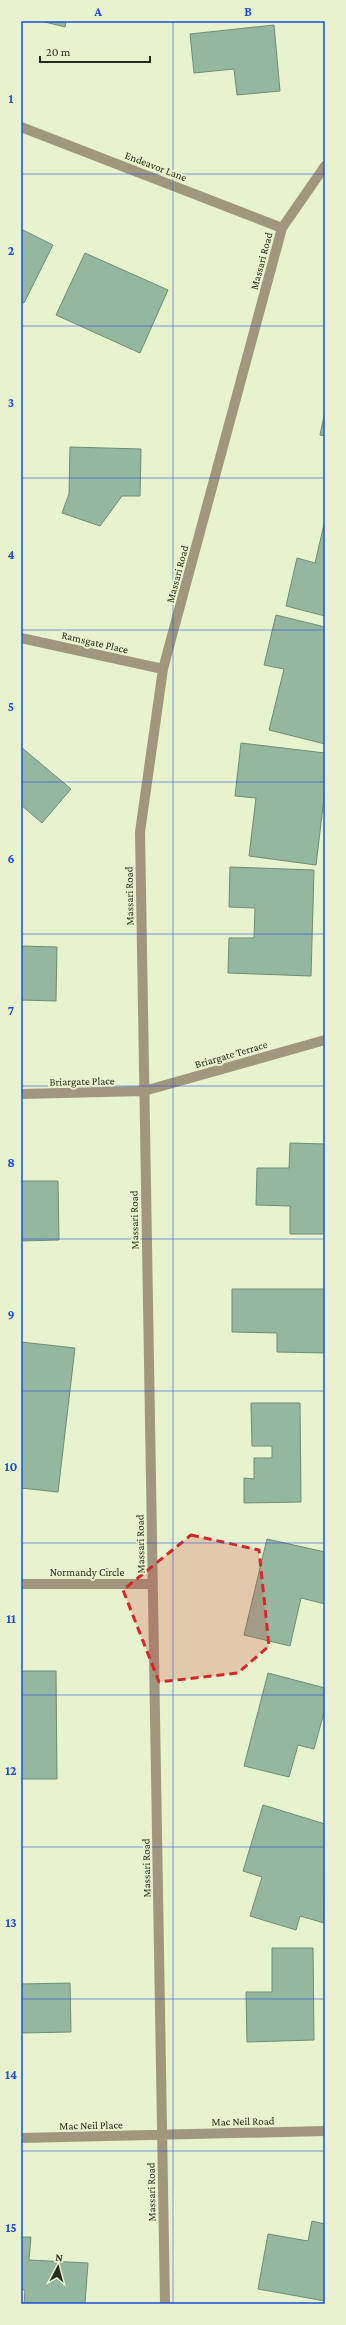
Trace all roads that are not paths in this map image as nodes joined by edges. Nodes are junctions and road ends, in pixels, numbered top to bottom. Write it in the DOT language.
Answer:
graph roads {
  1 [pos="21,127"];
  2 [pos="325,166"];
  3 [pos="282,228"];
  4 [pos="21,638"];
  5 [pos="164,669"];
  6 [pos="325,1040"];
  7 [pos="144,1091"];
  8 [pos="21,1094"];
  9 [pos="21,1584"];
  10 [pos="153,1584"];
  11 [pos="325,2131"];
  12 [pos="162,2135"];
  13 [pos="21,2138"];
  14 [pos="165,2304"];
  1 -- 3 [label="street, Endeavor Lane"];
  2 -- 3 [label="street, Massari Road"];
  3 -- 5 [label="street, Massari Road"];
  4 -- 5 [label="street, Ramsgate Place"];
  5 -- 7 [label="street, Massari Road"];
  6 -- 7 [label="street, Briargate Terrace"];
  7 -- 8 [label="street, Briargate Place"];
  7 -- 10 [label="street, Massari Road"];
  9 -- 10 [label="street, Normandy Circle"];
  10 -- 12 [label="street, Massari Road"];
  11 -- 12 [label="street, Mac Neil Road"];
  12 -- 13 [label="street, Mac Neil Place"];
  12 -- 14 [label="street, Massari Road"];
}
